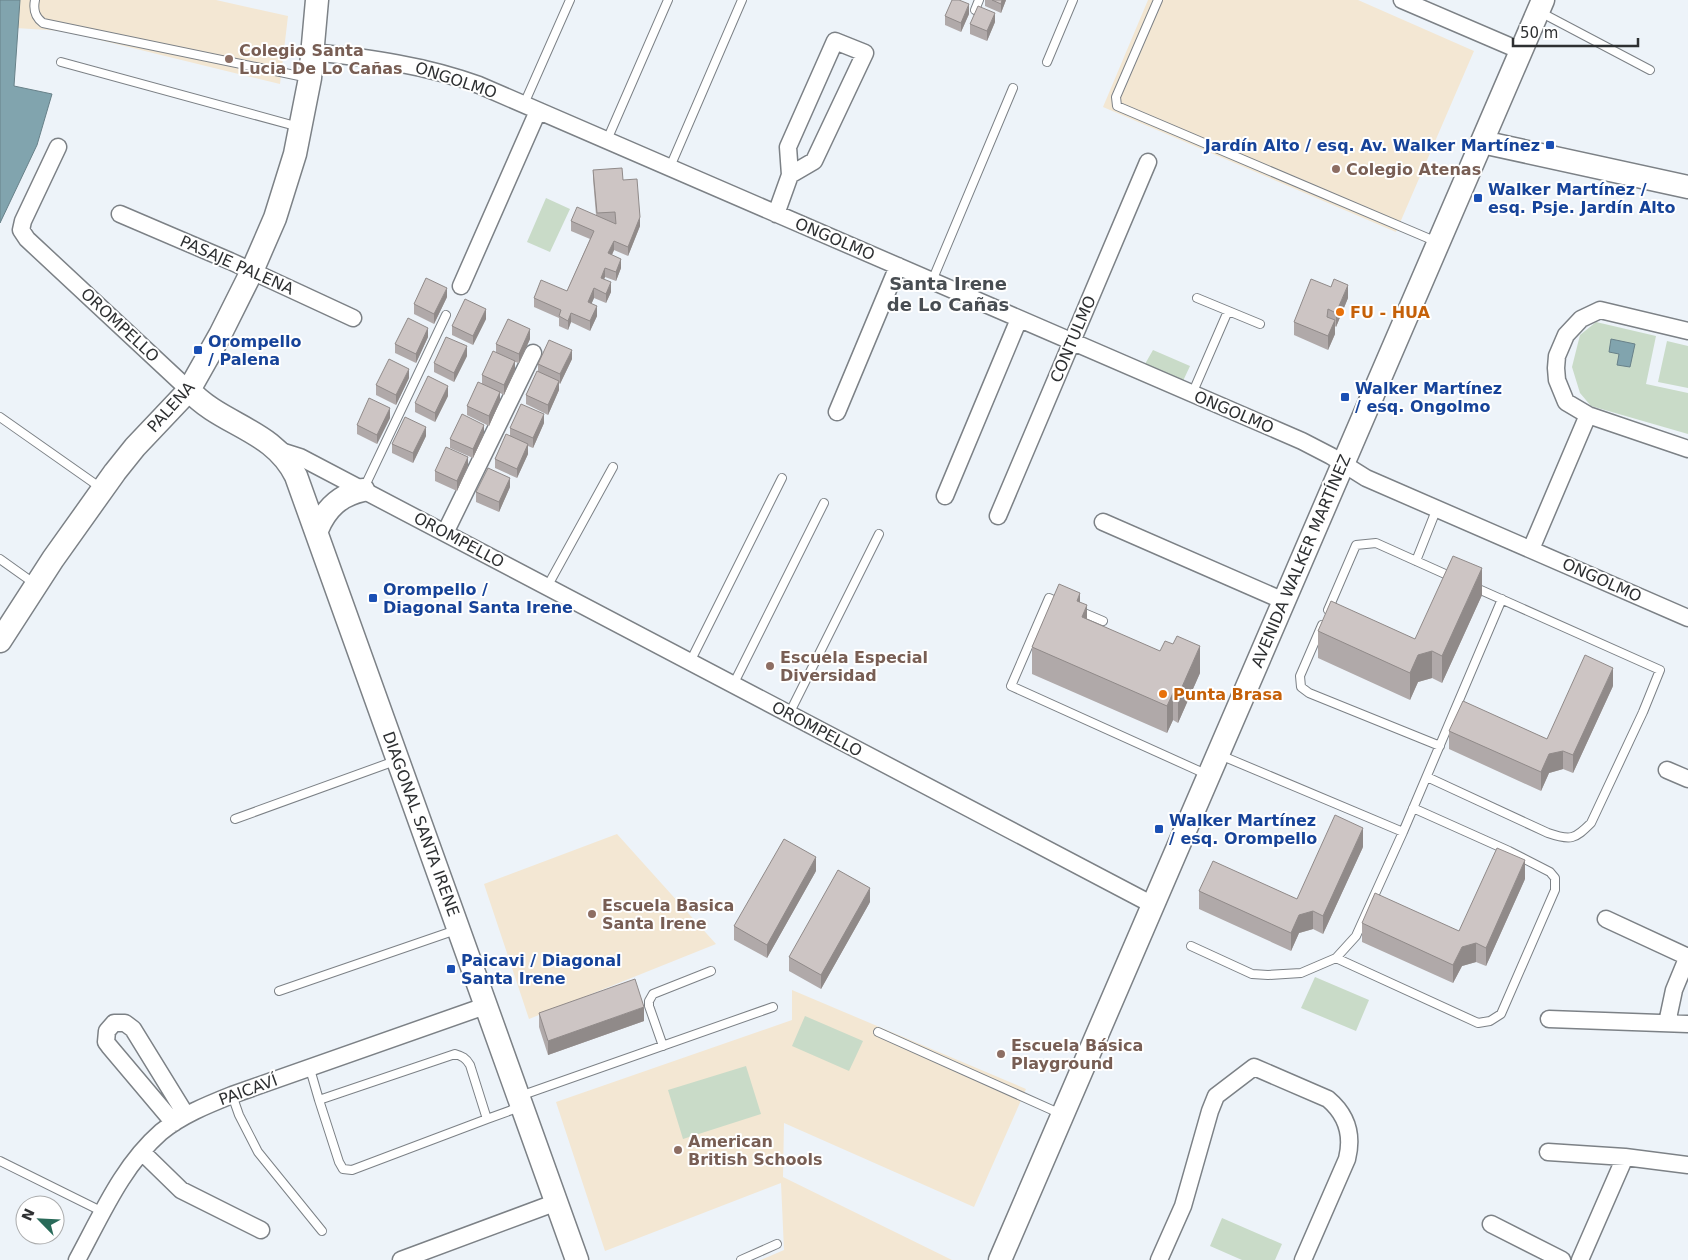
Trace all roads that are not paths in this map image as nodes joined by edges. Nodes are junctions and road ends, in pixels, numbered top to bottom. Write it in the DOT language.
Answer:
graph roads {
  1 [pos="35,0"];
  2 [pos="317,0"];
  3 [pos="570,0"];
  4 [pos="668,0"];
  5 [pos="742,0"];
  6 [pos="979,0"];
  7 [pos="1073,0"];
  8 [pos="1158,0"];
  9 [pos="1402,0"];
  10 [pos="1540,6"];
  11 [pos="975,10"];
  12 [pos="1521,51"];
  13 [pos="313,52"];
  14 [pos="61,62"];
  15 [pos="1046,62"];
  16 [pos="1650,70"];
  17 [pos="310,78"];
  18 [pos="1013,88"];
  19 [pos="531,108"];
  20 [pos="301,128"];
  21 [pos="607,140"];
  22 [pos="1482,142"];
  23 [pos="58,146"];
  24 [pos="1148,162"];
  25 [pos="670,168"];
  26 [pos="790,175"];
  27 [pos="1688,187"];
  28 [pos="120,214"];
  29 [pos="776,214"];
  30 [pos="1438,243"];
  31 [pos="898,266"];
  32 [pos="252,271"];
  33 [pos="932,281"];
  34 [pos="461,286"];
  35 [pos="1197,298"];
  36 [pos="1228,310"];
  37 [pos="446,315"];
  38 [pos="353,318"];
  39 [pos="1019,319"];
  40 [pos="1260,324"];
  41 [pos="1688,331"];
  42 [pos="1072,342"];
  43 [pos="533,353"];
  44 [pos="189,390"];
  45 [pos="1192,394"];
  46 [pos="837,412"];
  47 [pos="1588,415"];
  48 [pos="0,417"];
  49 [pos="1688,449"];
  50 [pos="278,450"];
  51 [pos="1343,464"];
  52 [pos="613,467"];
  53 [pos="782,478"];
  54 [pos="103,489"];
  55 [pos="363,490"];
  56 [pos="945,496"];
  57 [pos="824,503"];
  58 [pos="1437,508"];
  59 [pos="998,516"];
  60 [pos="1104,522"];
  61 [pos="316,530"];
  62 [pos="445,533"];
  63 [pos="879,534"];
  64 [pos="1531,549"];
  65 [pos="0,559"];
  66 [pos="1416,561"];
  67 [pos="1459,580"];
  68 [pos="36,584"];
  69 [pos="1468,584"];
  70 [pos="547,587"];
  71 [pos="1502,599"];
  72 [pos="1284,601"];
  73 [pos="1688,618"];
  74 [pos="1103,621"];
  75 [pos="0,641"];
  76 [pos="690,662"];
  77 [pos="733,685"];
  78 [pos="789,714"];
  79 [pos="1440,746"];
  80 [pos="1218,754"];
  81 [pos="398,760"];
  82 [pos="1667,770"];
  83 [pos="1209,776"];
  84 [pos="1426,776"];
  85 [pos="1688,779"];
  86 [pos="1413,808"];
  87 [pos="235,819"];
  88 [pos="1403,832"];
  89 [pos="1153,905"];
  90 [pos="1606,919"];
  91 [pos="458,929"];
  92 [pos="1191,946"];
  93 [pos="1688,956"];
  94 [pos="1336,958"];
  95 [pos="711,971"];
  96 [pos="279,991"];
  97 [pos="486,1006"];
  98 [pos="772,1007"];
  99 [pos="1550,1019"];
  100 [pos="1667,1023"];
  101 [pos="1688,1024"];
  102 [pos="878,1032"];
  103 [pos="663,1046"];
  104 [pos="310,1069"];
  105 [pos="232,1095"];
  106 [pos="319,1100"];
  107 [pos="520,1102"];
  108 [pos="1063,1115"];
  109 [pos="180,1119"];
  110 [pos="487,1120"];
  111 [pos="142,1152"];
  112 [pos="1548,1152"];
  113 [pos="1625,1157"];
  114 [pos="0,1161"];
  115 [pos="1688,1165"];
  116 [pos="557,1202"];
  117 [pos="103,1212"];
  118 [pos="1491,1224"];
  119 [pos="261,1230"];
  120 [pos="322,1231"];
  121 [pos="777,1244"];
  122 [pos="77,1260"];
  123 [pos="400,1260"];
  124 [pos="577,1260"];
  125 [pos="741,1260"];
  126 [pos="1000,1260"];
  127 [pos="1159,1260"];
  128 [pos="1303,1260"];
  129 [pos="1562,1260"];
  130 [pos="1580,1260"];
  1 -- 17 [label="lane"];
  2 -- 13 [label="street, PALENA"];
  3 -- 19 [label="lane"];
  4 -- 21 [label="lane"];
  5 -- 25 [label="lane"];
  6 -- 11 [label="lane"];
  7 -- 15 [label="lane"];
  8 -- 30 [label="lane"];
  9 -- 12 [label="street"];
  10 -- 12 [label="street, AVENIDA WALKER MARTÍNEZ"];
  10 -- 16 [label="lane"];
  12 -- 22 [label="street, AVENIDA WALKER MARTÍNEZ"];
  13 -- 17 [label="street, PALENA"];
  13 -- 19 [label="street, ONGOLMO"];
  14 -- 20 [label="lane"];
  17 -- 20 [label="street, PALENA"];
  18 -- 33 [label="lane"];
  19 -- 21 [label="street, ONGOLMO"];
  19 -- 34 [label="street"];
  20 -- 32 [label="street, PALENA"];
  21 -- 25 [label="street, ONGOLMO"];
  22 -- 27 [label="street"];
  22 -- 30 [label="street, AVENIDA WALKER MARTÍNEZ"];
  23 -- 44 [label="street, OROMPELLO"];
  24 -- 42 [label="street, CONTULMO"];
  25 -- 29 [label="street, ONGOLMO"];
  26 -- 26 [label="street, ONGOLMO"];
  26 -- 29 [label="street, ONGOLMO"];
  28 -- 32 [label="street, PASAJE PALENA"];
  29 -- 31 [label="street, ONGOLMO"];
  30 -- 51 [label="street, AVENIDA WALKER MARTÍNEZ"];
  31 -- 33 [label="street, ONGOLMO"];
  31 -- 46 [label="street"];
  32 -- 38 [label="street, PASAJE PALENA"];
  32 -- 44 [label="street, PALENA"];
  33 -- 39 [label="street, ONGOLMO"];
  35 -- 36 [label="lane"];
  36 -- 40 [label="lane"];
  36 -- 45 [label="lane"];
  37 -- 55 [label="lane"];
  39 -- 42 [label="street, ONGOLMO"];
  39 -- 56 [label="street"];
  41 -- 47 [label="street"];
  42 -- 45 [label="street, ONGOLMO"];
  42 -- 59 [label="street, CONTULMO"];
  43 -- 62 [label="street"];
  44 -- 50 [label="street, OROMPELLO"];
  44 -- 54 [label="street, PALENA"];
  45 -- 51 [label="street, ONGOLMO"];
  47 -- 49 [label="street"];
  47 -- 64 [label="street"];
  48 -- 54 [label="lane"];
  50 -- 55 [label="street, OROMPELLO"];
  50 -- 61 [label="street, DIAGONAL SANTA IRENE"];
  51 -- 58 [label="street, ONGOLMO"];
  51 -- 72 [label="street, AVENIDA WALKER MARTÍNEZ"];
  52 -- 70 [label="lane"];
  53 -- 76 [label="lane"];
  54 -- 68 [label="street, PALENA"];
  55 -- 61 [label="street"];
  55 -- 62 [label="street, OROMPELLO"];
  57 -- 77 [label="lane"];
  58 -- 64 [label="street, ONGOLMO"];
  58 -- 66 [label="lane"];
  60 -- 72 [label="street"];
  61 -- 81 [label="street, DIAGONAL SANTA IRENE"];
  62 -- 70 [label="street, OROMPELLO"];
  63 -- 78 [label="lane"];
  64 -- 73 [label="street, ONGOLMO"];
  65 -- 68 [label="lane"];
  66 -- 67 [label="lane"];
  66 -- 79 [label="lane"];
  68 -- 75 [label="street, PALENA"];
  69 -- 71 [label="lane"];
  70 -- 76 [label="street, OROMPELLO"];
  71 -- 79 [label="lane"];
  71 -- 84 [label="lane"];
  72 -- 80 [label="street, AVENIDA WALKER MARTÍNEZ"];
  74 -- 83 [label="lane"];
  76 -- 77 [label="street, OROMPELLO"];
  77 -- 78 [label="street, OROMPELLO"];
  78 -- 89 [label="street, OROMPELLO"];
  79 -- 84 [label="lane"];
  80 -- 83 [label="street, AVENIDA WALKER MARTÍNEZ"];
  80 -- 88 [label="lane"];
  81 -- 87 [label="lane"];
  81 -- 91 [label="street, DIAGONAL SANTA IRENE"];
  82 -- 85 [label="street"];
  83 -- 89 [label="street, AVENIDA WALKER MARTÍNEZ"];
  84 -- 86 [label="lane"];
  86 -- 88 [label="lane"];
  86 -- 94 [label="lane"];
  88 -- 94 [label="lane"];
  89 -- 108 [label="street, AVENIDA WALKER MARTÍNEZ"];
  90 -- 93 [label="street"];
  91 -- 96 [label="lane"];
  91 -- 97 [label="street, DIAGONAL SANTA IRENE"];
  92 -- 94 [label="lane"];
  93 -- 100 [label="street"];
  95 -- 103 [label="lane"];
  97 -- 104 [label="street, PAICAVÍ"];
  97 -- 107 [label="street, DIAGONAL SANTA IRENE"];
  98 -- 103 [label="lane"];
  99 -- 100 [label="street"];
  100 -- 101 [label="street"];
  102 -- 108 [label="lane"];
  103 -- 107 [label="lane"];
  104 -- 105 [label="street, PAICAVÍ"];
  104 -- 106 [label="lane"];
  105 -- 109 [label="street, PAICAVÍ"];
  105 -- 120 [label="lane"];
  106 -- 110 [label="lane"];
  106 -- 110 [label="lane"];
  107 -- 110 [label="lane"];
  107 -- 116 [label="street, DIAGONAL SANTA IRENE"];
  108 -- 126 [label="street, AVENIDA WALKER MARTÍNEZ"];
  109 -- 109 [label="street"];
  109 -- 111 [label="street, PAICAVÍ"];
  111 -- 117 [label="street, PAICAVÍ"];
  111 -- 119 [label="street"];
  112 -- 113 [label="street"];
  113 -- 115 [label="street"];
  113 -- 130 [label="street"];
  114 -- 117 [label="lane"];
  116 -- 123 [label="street"];
  116 -- 124 [label="street, DIAGONAL SANTA IRENE"];
  117 -- 122 [label="street, PAICAVÍ"];
  118 -- 129 [label="street"];
  121 -- 125 [label="lane"];
  127 -- 128 [label="street"];
}
